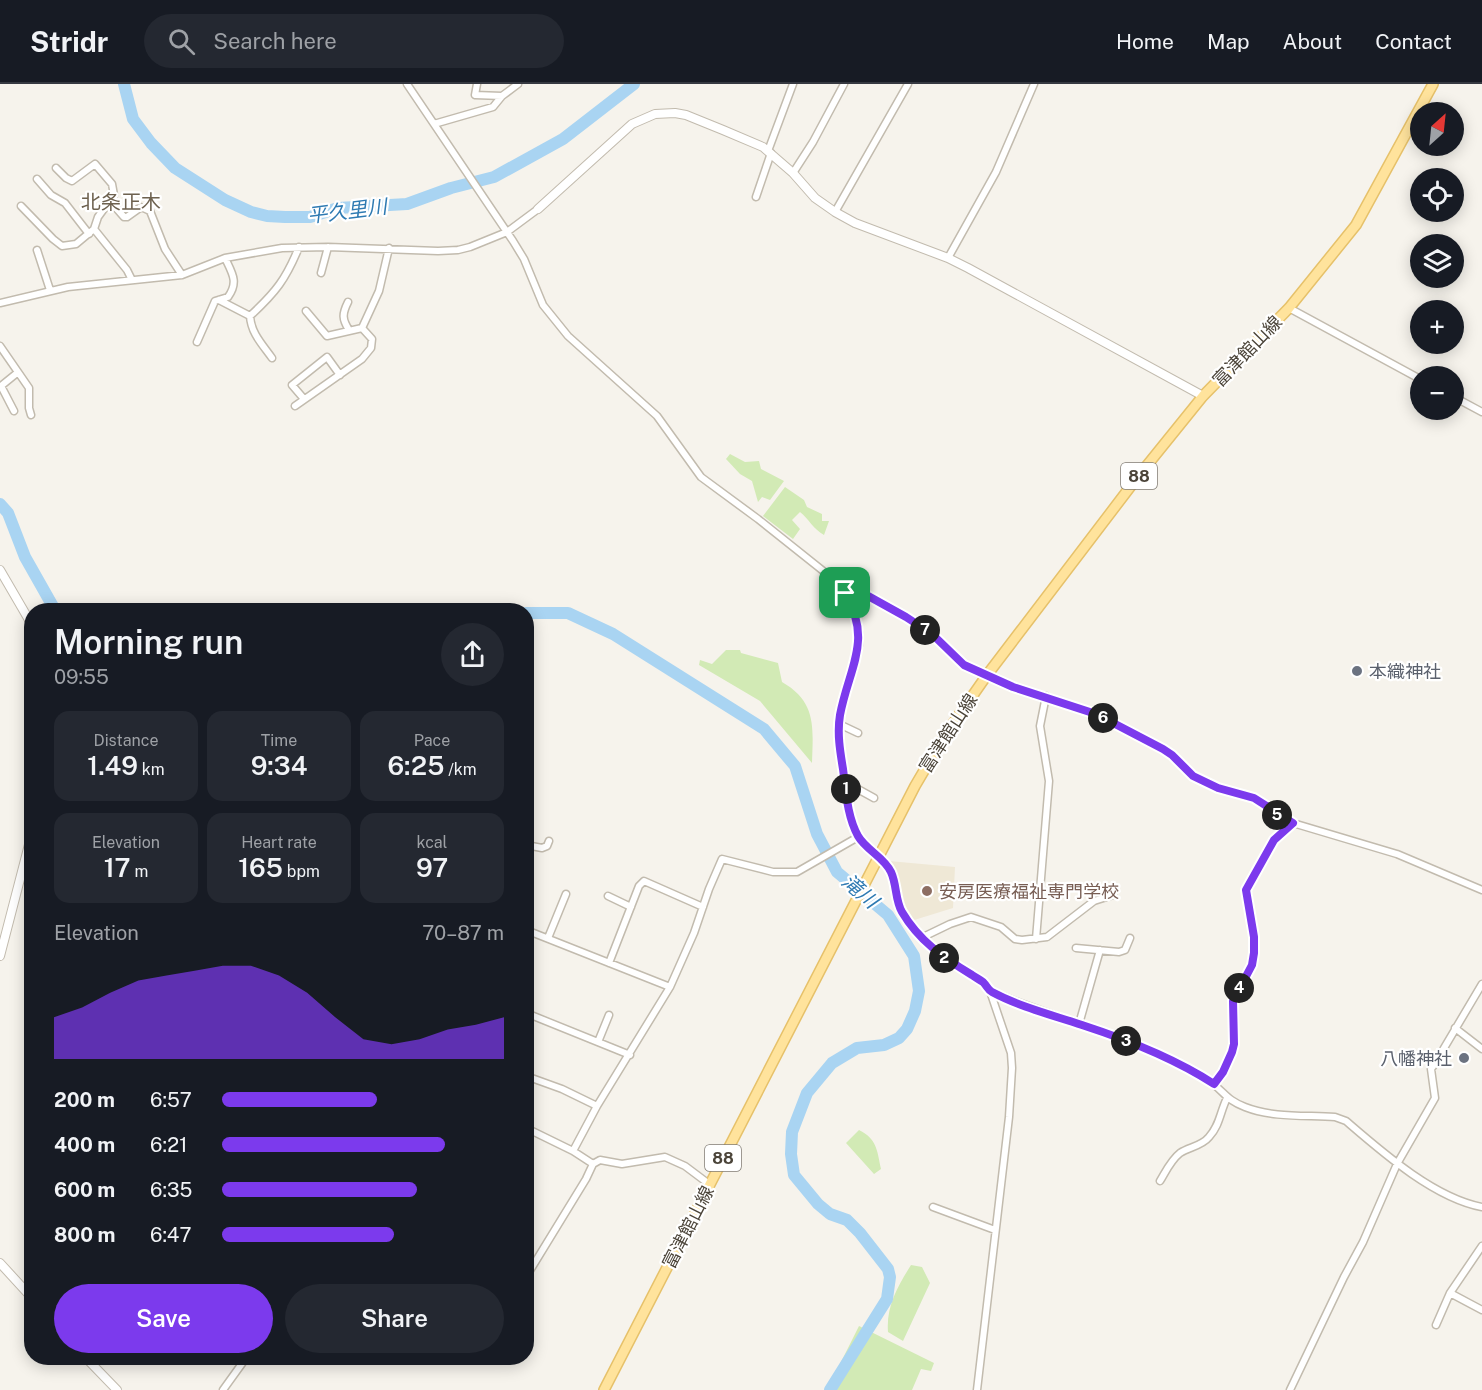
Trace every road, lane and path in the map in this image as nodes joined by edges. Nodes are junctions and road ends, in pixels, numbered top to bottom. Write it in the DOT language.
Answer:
graph roads {
  1 [pos="407,84"];
  2 [pos="477,84"];
  3 [pos="518,84"];
  4 [pos="794,84"];
  5 [pos="844,84"];
  6 [pos="908,84"];
  7 [pos="1034,84"];
  8 [pos="1433,84"];
  9 [pos="502,96"];
  10 [pos="434,124"];
  11 [pos="770,152"];
  12 [pos="56,168"];
  13 [pos="793,172"];
  14 [pos="37,179"];
  15 [pos="756,197"];
  16 [pos="110,201"];
  17 [pos="21,206"];
  18 [pos="538,209"];
  19 [pos="835,212"];
  20 [pos="92,232"];
  21 [pos="507,232"];
  22 [pos="299,247"];
  23 [pos="328,247"];
  24 [pos="389,248"];
  25 [pos="37,250"];
  26 [pos="225,258"];
  27 [pos="948,258"];
  28 [pos="321,273"];
  29 [pos="182,275"];
  30 [pos="132,280"];
  31 [pos="50,290"];
  32 [pos="219,300"];
  33 [pos="348,302"];
  34 [pos="0,303"];
  35 [pos="1289,308"];
  36 [pos="306,311"];
  37 [pos="250,316"];
  38 [pos="362,328"];
  39 [pos="349,330"];
  40 [pos="197,342"];
  41 [pos="0,346"];
  42 [pos="272,358"];
  43 [pos="17,373"];
  44 [pos="1410,374"];
  45 [pos="340,375"];
  46 [pos="1203,396"];
  47 [pos="304,399"];
  48 [pos="1464,402"];
  49 [pos="295,406"];
  50 [pos="15,411"];
  51 [pos="1482,412"];
  52 [pos="31,415"];
  53 [pos="0,570"];
  54 [pos="845,593"];
  55 [pos="24,611"];
  56 [pos="987,675"];
  57 [pos="1046,696"];
  58 [pos="839,724"];
  59 [pos="858,733"];
  60 [pos="845,782"];
  61 [pos="874,798"];
  62 [pos="1293,823"];
  63 [pos="858,837"];
  64 [pos="549,841"];
  65 [pos="534,846"];
  66 [pos="879,856"];
  67 [pos="24,863"];
  68 [pos="1482,890"];
  69 [pos="566,894"];
  70 [pos="1113,895"];
  71 [pos="608,896"];
  72 [pos="631,907"];
  73 [pos="703,907"];
  74 [pos="534,933"];
  75 [pos="548,938"];
  76 [pos="921,938"];
  77 [pos="1130,938"];
  78 [pos="1036,939"];
  79 [pos="1076,948"];
  80 [pos="1100,950"];
  81 [pos="0,956"];
  82 [pos="609,963"];
  83 [pos="1482,984"];
  84 [pos="670,987"];
  85 [pos="990,991"];
  86 [pos="609,1015"];
  87 [pos="534,1016"];
  88 [pos="1079,1024"];
  89 [pos="1455,1028"];
  90 [pos="598,1041"];
  91 [pos="1482,1049"];
  92 [pos="630,1055"];
  93 [pos="534,1079"];
  94 [pos="1214,1084"];
  95 [pos="1227,1098"];
  96 [pos="597,1106"];
  97 [pos="534,1132"];
  98 [pos="573,1150"];
  99 [pos="593,1164"];
  100 [pos="1397,1164"];
  101 [pos="1160,1181"];
  102 [pos="709,1184"];
  103 [pos="933,1207"];
  104 [pos="1482,1207"];
  105 [pos="995,1230"];
  106 [pos="1482,1246"];
  107 [pos="0,1263"];
  108 [pos="534,1264"];
  109 [pos="24,1289"];
  110 [pos="1450,1293"];
  111 [pos="1482,1310"];
  112 [pos="1436,1325"];
  113 [pos="93,1365"];
  114 [pos="241,1365"];
  115 [pos="117,1390"];
  116 [pos="223,1390"];
  117 [pos="604,1390"];
  118 [pos="977,1390"];
  119 [pos="1290,1390"];
  1 -- 10 [label="street"];
  2 -- 9 [label="street"];
  3 -- 9 [label="street"];
  4 -- 11 [label="street"];
  5 -- 13 [label="street"];
  6 -- 19 [label="street"];
  7 -- 27 [label="street"];
  8 -- 35 [label="main road, 富津館山線 / 88"];
  9 -- 10 [label="street"];
  10 -- 21 [label="street"];
  11 -- 13 [label="street"];
  11 -- 15 [label="street"];
  11 -- 18 [label="street"];
  12 -- 16 [label="street"];
  13 -- 19 [label="street"];
  14 -- 20 [label="street"];
  16 -- 20 [label="street"];
  16 -- 29 [label="street"];
  17 -- 20 [label="street"];
  18 -- 21 [label="street"];
  19 -- 27 [label="street"];
  20 -- 30 [label="street"];
  21 -- 24 [label="street"];
  21 -- 54 [label="street"];
  22 -- 23 [label="street"];
  22 -- 26 [label="street"];
  22 -- 37 [label="street"];
  23 -- 24 [label="street"];
  23 -- 28 [label="street"];
  24 -- 38 [label="street"];
  25 -- 31 [label="street"];
  26 -- 29 [label="street"];
  26 -- 32 [label="street"];
  27 -- 46 [label="street"];
  29 -- 30 [label="street"];
  30 -- 31 [label="street"];
  31 -- 34 [label="street"];
  32 -- 37 [label="street"];
  32 -- 40 [label="street"];
  33 -- 39 [label="street"];
  35 -- 44 [label="street"];
  35 -- 46 [label="main road, 富津館山線 / 88"];
  36 -- 39 [label="street"];
  37 -- 42 [label="street"];
  38 -- 39 [label="street"];
  38 -- 45 [label="street"];
  41 -- 43 [label="street"];
  43 -- 50 [label="street"];
  43 -- 52 [label="street"];
  45 -- 47 [label="street"];
  45 -- 47 [label="street"];
  46 -- 56 [label="main road, 富津館山線 / 88"];
  47 -- 49 [label="street"];
  48 -- 51 [label="street"];
  53 -- 55 [label="street"];
  54 -- 56 [label="street"];
  54 -- 58 [label="street"];
  56 -- 57 [label="street"];
  56 -- 66 [label="main road, 富津館山線 / 88"];
  57 -- 62 [label="street"];
  57 -- 78 [label="street"];
  58 -- 59 [label="street"];
  58 -- 60 [label="street"];
  60 -- 61 [label="street"];
  60 -- 63 [label="street"];
  62 -- 68 [label="street"];
  62 -- 94 [label="street"];
  63 -- 66 [label="street"];
  63 -- 73 [label="street"];
  64 -- 65 [label="street"];
  66 -- 76 [label="street"];
  66 -- 102 [label="main road, 富津館山線 / 88"];
  67 -- 81 [label="street"];
  69 -- 75 [label="street"];
  70 -- 78 [label="street"];
  71 -- 72 [label="street"];
  72 -- 73 [label="street"];
  72 -- 82 [label="street"];
  73 -- 84 [label="street"];
  74 -- 75 [label="street"];
  75 -- 82 [label="street"];
  76 -- 78 [label="street"];
  76 -- 85 [label="street"];
  77 -- 80 [label="street"];
  79 -- 80 [label="street"];
  80 -- 88 [label="street"];
  82 -- 84 [label="street"];
  83 -- 89 [label="street"];
  84 -- 92 [label="street"];
  85 -- 88 [label="street"];
  85 -- 105 [label="street"];
  86 -- 90 [label="street"];
  87 -- 90 [label="street"];
  88 -- 94 [label="street"];
  89 -- 91 [label="street"];
  89 -- 100 [label="street"];
  90 -- 92 [label="street"];
  92 -- 96 [label="street"];
  93 -- 96 [label="street"];
  94 -- 95 [label="street"];
  95 -- 100 [label="street"];
  95 -- 101 [label="street"];
  96 -- 98 [label="street"];
  97 -- 98 [label="street"];
  98 -- 99 [label="street"];
  99 -- 102 [label="street"];
  99 -- 108 [label="street"];
  100 -- 104 [label="street"];
  100 -- 119 [label="street"];
  102 -- 117 [label="main road, 富津館山線 / 88"];
  103 -- 105 [label="street"];
  105 -- 118 [label="street"];
  106 -- 110 [label="street"];
  107 -- 109 [label="street"];
  110 -- 111 [label="street"];
  110 -- 112 [label="street"];
  113 -- 115 [label="street"];
  114 -- 116 [label="street"];
}
